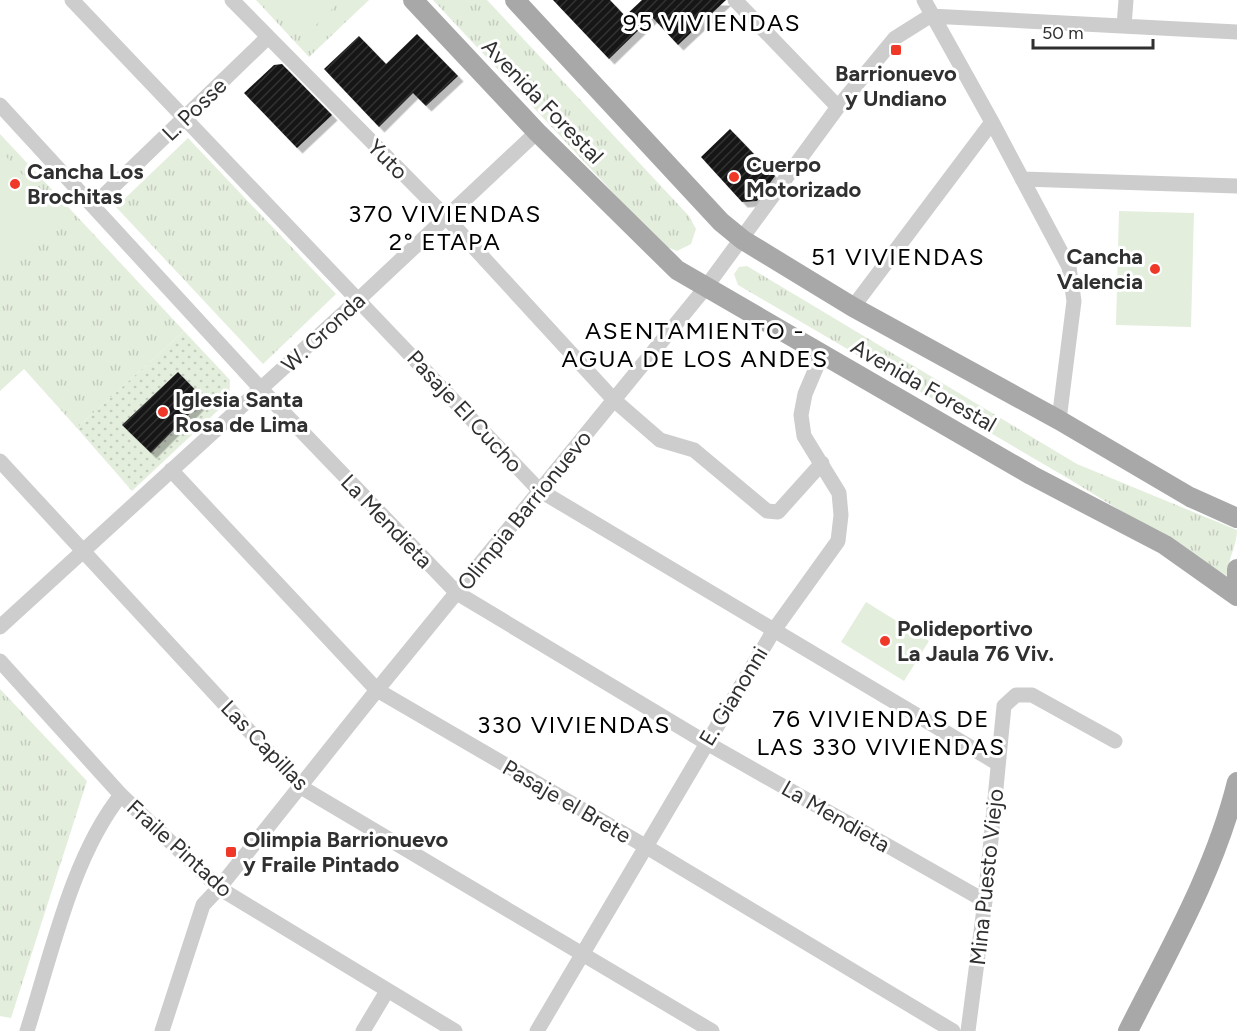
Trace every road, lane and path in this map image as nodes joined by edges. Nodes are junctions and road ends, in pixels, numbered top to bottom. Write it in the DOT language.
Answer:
graph roads {
  1 [pos="72,0"];
  2 [pos="232,0"];
  3 [pos="413,0"];
  4 [pos="515,0"];
  5 [pos="735,0"];
  6 [pos="924,0"];
  7 [pos="1126,0"];
  8 [pos="931,8"];
  9 [pos="1124,26"];
  10 [pos="1237,32"];
  11 [pos="267,38"];
  12 [pos="0,105"];
  13 [pos="838,107"];
  14 [pos="184,118"];
  15 [pos="992,122"];
  16 [pos="537,132"];
  17 [pos="1022,179"];
  18 [pos="1237,186"];
  19 [pos="94,205"];
  20 [pos="446,216"];
  21 [pos="743,240"];
  22 [pos="706,287"];
  23 [pos="359,299"];
  24 [pos="853,307"];
  25 [pos="822,354"];
  26 [pos="261,389"];
  27 [pos="614,400"];
  28 [pos="1059,420"];
  29 [pos="0,461"];
  30 [pos="822,463"];
  31 [pos="171,470"];
  32 [pos="539,490"];
  33 [pos="1237,518"];
  34 [pos="84,551"];
  35 [pos="1237,569"];
  36 [pos="457,593"];
  37 [pos="1237,596"];
  38 [pos="0,627"];
  39 [pos="774,630"];
  40 [pos="0,661"];
  41 [pos="377,690"];
  42 [pos="1115,741"];
  43 [pos="705,742"];
  44 [pos="997,763"];
  45 [pos="1237,782"];
  46 [pos="301,787"];
  47 [pos="121,795"];
  48 [pos="645,846"];
  49 [pos="219,888"];
  50 [pos="986,901"];
  51 [pos="581,955"];
  52 [pos="387,991"];
  53 [pos="27,1031"];
  54 [pos="162,1031"];
  55 [pos="363,1031"];
  56 [pos="455,1031"];
  57 [pos="537,1031"];
  58 [pos="712,1031"];
  59 [pos="953,1031"];
  60 [pos="968,1031"];
  61 [pos="1128,1031"];
  1 -- 14 [label="street, Pasaje El Cucho"];
  2 -- 11 [label="street, Yuto"];
  3 -- 16 [label="main road, Avenida Forestal"];
  4 -- 21 [label="main road, Avenida Forestal"];
  5 -- 13 [label="street"];
  6 -- 8 [label="street"];
  7 -- 9 [label="street"];
  8 -- 9 [label="street"];
  8 -- 13 [label="street, Olimpia Barrionuevo"];
  8 -- 15 [label="street"];
  9 -- 10 [label="street"];
  11 -- 14 [label="street, L. Posse"];
  11 -- 20 [label="street, Yuto"];
  12 -- 19 [label="street, La Mendieta"];
  13 -- 21 [label="street, Olimpia Barrionuevo"];
  14 -- 19 [label="street, L. Posse"];
  14 -- 23 [label="street, Pasaje El Cucho"];
  15 -- 17 [label="street"];
  15 -- 24 [label="street"];
  16 -- 20 [label="street, W. Gronda"];
  16 -- 22 [label="main road, Avenida Forestal"];
  17 -- 18 [label="street"];
  17 -- 28 [label="street"];
  19 -- 26 [label="street, La Mendieta"];
  20 -- 23 [label="street, W. Gronda"];
  20 -- 27 [label="street, Yuto"];
  21 -- 22 [label="street, Olimpia Barrionuevo"];
  21 -- 24 [label="main road, Avenida Forestal"];
  22 -- 25 [label="main road, Avenida Forestal"];
  22 -- 27 [label="street, Olimpia Barrionuevo"];
  23 -- 26 [label="street, W. Gronda"];
  23 -- 32 [label="street, Pasaje El Cucho"];
  24 -- 28 [label="main road, Avenida Forestal"];
  25 -- 30 [label="street, E. Gianonni"];
  25 -- 37 [label="main road, Avenida Forestal"];
  26 -- 31 [label="street, W. Gronda"];
  26 -- 36 [label="street, La Mendieta"];
  27 -- 30 [label="street, Yuto"];
  27 -- 32 [label="street, Olimpia Barrionuevo"];
  28 -- 33 [label="main road, Avenida Forestal"];
  29 -- 34 [label="street, Las Capillas"];
  30 -- 39 [label="street, E. Gianonni"];
  31 -- 34 [label="street, W. Gronda"];
  31 -- 41 [label="street, Pasaje el Brete"];
  32 -- 36 [label="street, Olimpia Barrionuevo"];
  32 -- 39 [label="street, Pasaje El Cucho"];
  34 -- 38 [label="street, W. Gronda"];
  34 -- 46 [label="street, Las Capillas"];
  35 -- 37 [label="main road"];
  36 -- 41 [label="street, Olimpia Barrionuevo"];
  36 -- 43 [label="street, La Mendieta"];
  39 -- 43 [label="street, E. Gianonni"];
  39 -- 44 [label="street, Pasaje El Cucho"];
  40 -- 47 [label="street, Fraile Pintado"];
  41 -- 46 [label="street, Olimpia Barrionuevo"];
  41 -- 48 [label="street, Pasaje el Brete"];
  42 -- 44 [label="street, Mina Puesto Viejo"];
  43 -- 48 [label="street, E. Gianonni"];
  43 -- 50 [label="street, La Mendieta"];
  44 -- 50 [label="street, Mina Puesto Viejo"];
  45 -- 61 [label="main road"];
  46 -- 49 [label="street, Olimpia Barrionuevo"];
  46 -- 51 [label="street, Las Capillas"];
  47 -- 49 [label="street, Fraile Pintado"];
  47 -- 53 [label="street"];
  48 -- 51 [label="street, E. Gianonni"];
  48 -- 59 [label="street, Pasaje el Brete"];
  49 -- 52 [label="street, Fraile Pintado"];
  49 -- 54 [label="street, Olimpia Barrionuevo"];
  50 -- 60 [label="street, Mina Puesto Viejo"];
  51 -- 57 [label="street, E. Gianonni"];
  51 -- 58 [label="street, Las Capillas"];
  52 -- 55 [label="street"];
  52 -- 56 [label="street, Fraile Pintado"];
}
